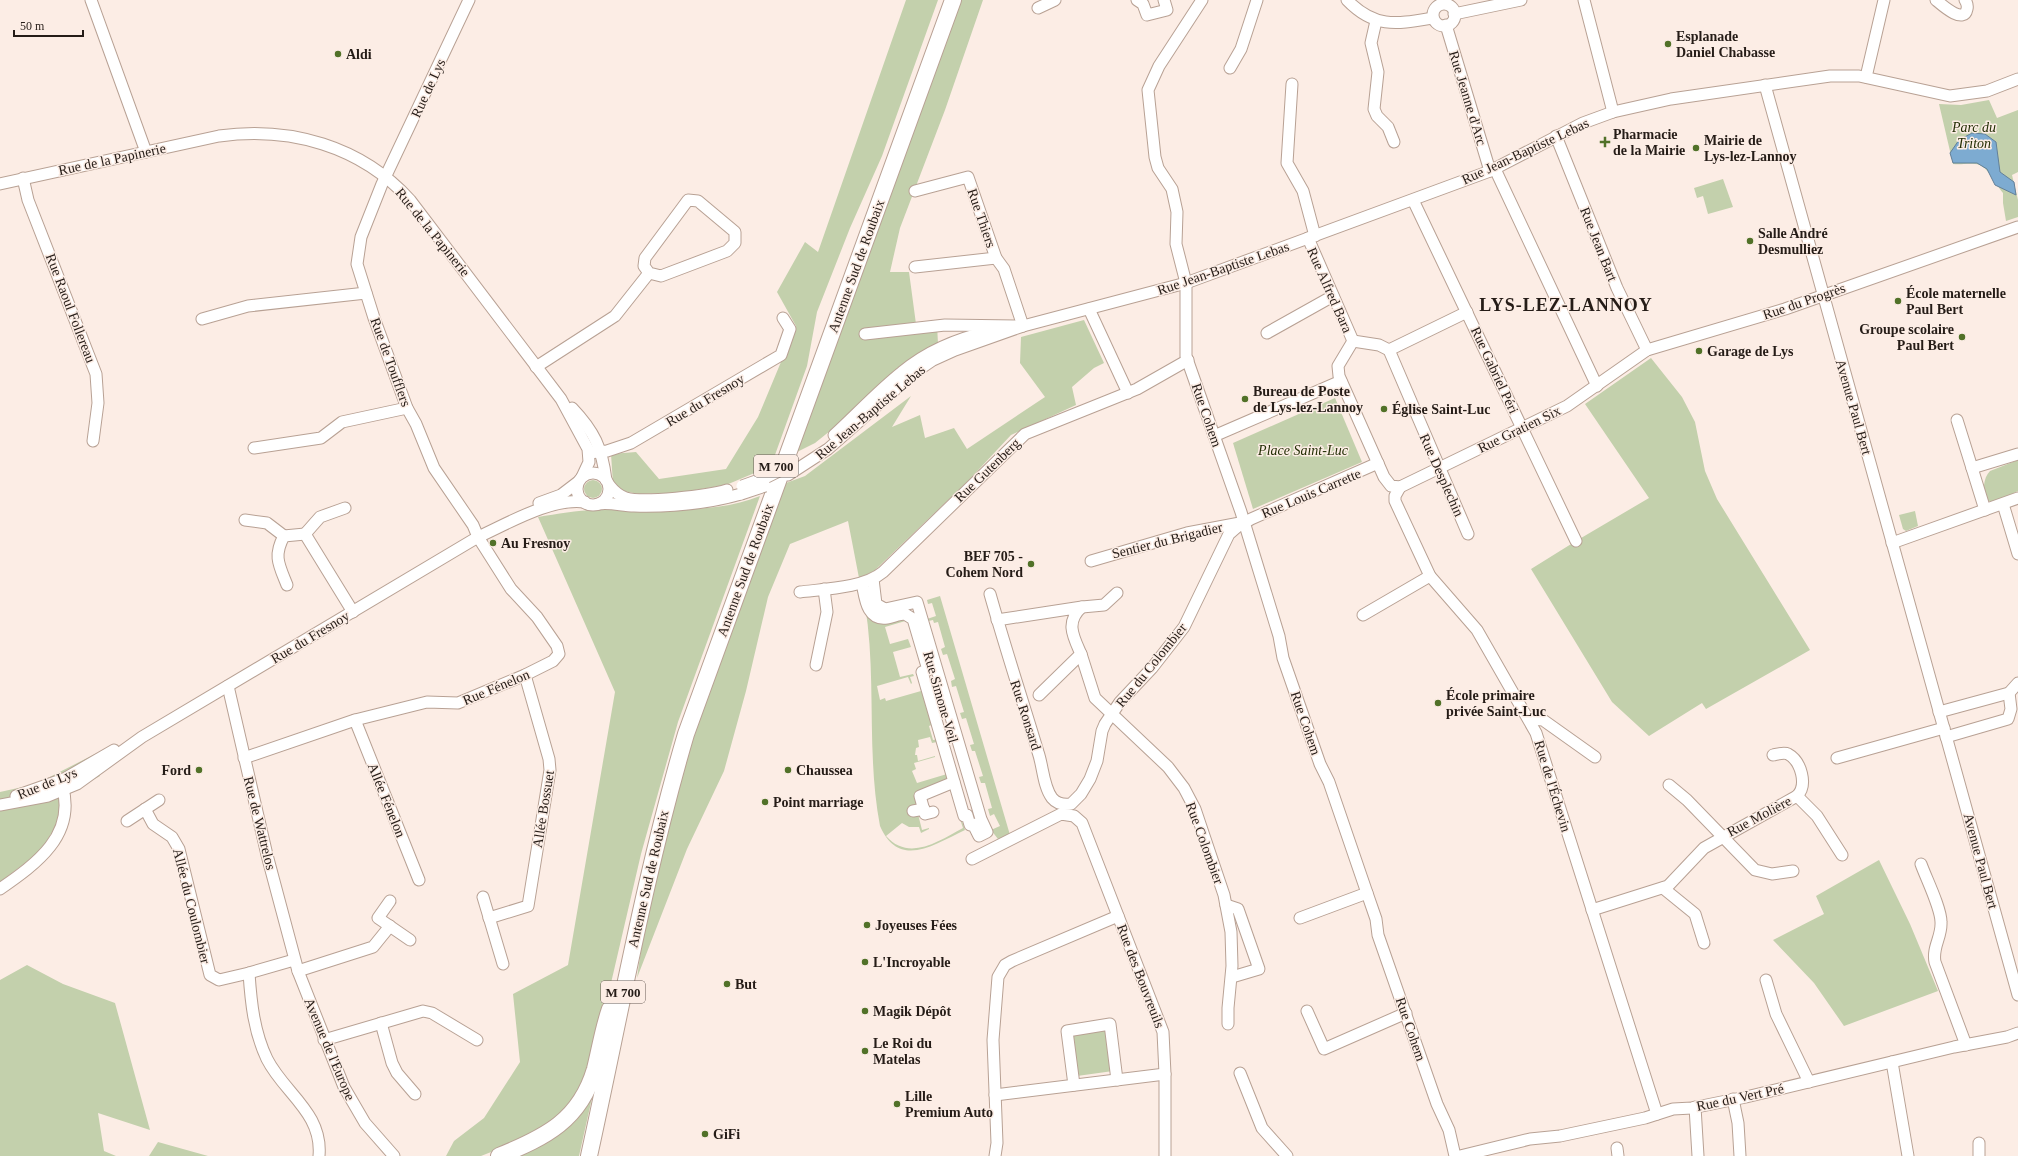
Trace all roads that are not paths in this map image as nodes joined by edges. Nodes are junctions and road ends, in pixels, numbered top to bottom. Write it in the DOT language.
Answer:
graph roads {
  1 [pos="91,0"];
  2 [pos="469,0"];
  3 [pos="946,0"];
  4 [pos="953,0"];
  5 [pos="1055,0"];
  6 [pos="1139,0"];
  7 [pos="1164,0"];
  8 [pos="1202,0"];
  9 [pos="1256,0"];
  10 [pos="1347,0"];
  11 [pos="1521,0"];
  12 [pos="1584,0"];
  13 [pos="1884,0"];
  14 [pos="1936,0"];
  15 [pos="1965,0"];
  16 [pos="1441,2"];
  17 [pos="1038,8"];
  18 [pos="1454,14"];
  19 [pos="1433,18"];
  20 [pos="1376,21"];
  21 [pos="1446,26"];
  22 [pos="1230,68"];
  23 [pos="1866,77"];
  24 [pos="2018,80"];
  25 [pos="1292,84"];
  26 [pos="1765,85"];
  27 [pos="1613,112"];
  28 [pos="1556,136"];
  29 [pos="1394,142"];
  30 [pos="146,152"];
  31 [pos="1493,170"];
  32 [pos="386,176"];
  33 [pos="23,178"];
  34 [pos="0,184"];
  35 [pos="915,191"];
  36 [pos="1413,200"];
  37 [pos="2018,227"];
  38 [pos="1311,237"];
  39 [pos="996,258"];
  40 [pos="915,267"];
  41 [pos="649,273"];
  42 [pos="1186,283"];
  43 [pos="366,292"];
  44 [pos="1823,295"];
  45 [pos="1333,296"];
  46 [pos="1089,308"];
  47 [pos="1467,312"];
  48 [pos="783,318"];
  49 [pos="202,319"];
  50 [pos="945,325"];
  51 [pos="1023,326"];
  52 [pos="1267,333"];
  53 [pos="865,334"];
  54 [pos="1353,341"];
  55 [pos="954,347"];
  56 [pos="1389,350"];
  57 [pos="1648,350"];
  58 [pos="1188,360"];
  59 [pos="536,366"];
  60 [pos="1341,381"];
  61 [pos="1597,386"];
  62 [pos="1128,393"];
  63 [pos="561,399"];
  64 [pos="407,408"];
  65 [pos="1957,420"];
  66 [pos="1522,427"];
  67 [pos="1214,436"];
  68 [pos="93,441"];
  69 [pos="254,448"];
  70 [pos="601,452"];
  71 [pos="589,453"];
  72 [pos="2018,454"];
  73 [pos="1378,463"];
  74 [pos="1440,468"];
  75 [pos="1972,468"];
  76 [pos="580,479"];
  77 [pos="607,482"];
  78 [pos="1400,487"];
  79 [pos="742,490"];
  80 [pos="2018,498"];
  81 [pos="585,502"];
  82 [pos="598,504"];
  83 [pos="2003,504"];
  84 [pos="345,508"];
  85 [pos="1985,510"];
  86 [pos="245,520"];
  87 [pos="1245,522"];
  88 [pos="305,534"];
  89 [pos="1468,534"];
  90 [pos="284,536"];
  91 [pos="478,537"];
  92 [pos="1576,540"];
  93 [pos="1892,543"];
  94 [pos="2018,554"];
  95 [pos="1090,561"];
  96 [pos="1430,576"];
  97 [pos="867,581"];
  98 [pos="287,585"];
  99 [pos="824,589"];
  100 [pos="800,592"];
  101 [pos="990,594"];
  102 [pos="1117,594"];
  103 [pos="1082,607"];
  104 [pos="353,612"];
  105 [pos="1363,615"];
  106 [pos="997,620"];
  107 [pos="1081,654"];
  108 [pos="816,665"];
  109 [pos="525,674"];
  110 [pos="2018,683"];
  111 [pos="228,686"];
  112 [pos="2009,693"];
  113 [pos="1039,695"];
  114 [pos="1939,712"];
  115 [pos="1111,715"];
  116 [pos="1529,719"];
  117 [pos="355,720"];
  118 [pos="1945,732"];
  119 [pos="114,753"];
  120 [pos="1773,755"];
  121 [pos="1595,757"];
  122 [pos="244,758"];
  123 [pos="1837,758"];
  124 [pos="954,782"];
  125 [pos="1669,784"];
  126 [pos="62,785"];
  127 [pos="1797,796"];
  128 [pos="0,800"];
  129 [pos="159,800"];
  130 [pos="0,805"];
  131 [pos="145,809"];
  132 [pos="1063,809"];
  133 [pos="923,811"];
  134 [pos="127,821"];
  135 [pos="984,834"];
  136 [pos="1721,837"];
  137 [pos="992,849"];
  138 [pos="1842,855"];
  139 [pos="972,859"];
  140 [pos="1921,864"];
  141 [pos="1793,871"];
  142 [pos="419,880"];
  143 [pos="1663,888"];
  144 [pos="0,889"];
  145 [pos="1367,893"];
  146 [pos="483,897"];
  147 [pos="390,901"];
  148 [pos="1226,905"];
  149 [pos="1592,910"];
  150 [pos="1118,916"];
  151 [pos="489,918"];
  152 [pos="1300,918"];
  153 [pos="390,926"];
  154 [pos="410,940"];
  155 [pos="1704,943"];
  156 [pos="294,960"];
  157 [pos="503,964"];
  158 [pos="298,972"];
  159 [pos="249,973"];
  160 [pos="1232,977"];
  161 [pos="1766,980"];
  162 [pos="617,989"];
  163 [pos="2018,995"];
  164 [pos="1307,1011"];
  165 [pos="1406,1012"];
  166 [pos="381,1023"];
  167 [pos="1228,1024"];
  168 [pos="2018,1033"];
  169 [pos="324,1040"];
  170 [pos="477,1040"];
  171 [pos="1966,1045"];
  172 [pos="1892,1062"];
  173 [pos="1240,1073"];
  174 [pos="1165,1074"];
  175 [pos="1117,1080"];
  176 [pos="1809,1082"];
  177 [pos="1074,1085"];
  178 [pos="415,1094"];
  179 [pos="994,1094"];
  180 [pos="1733,1099"];
  181 [pos="601,1101"];
  182 [pos="1695,1107"];
  183 [pos="1657,1114"];
  184 [pos="1979,1143"];
  185 [pos="392,1155"];
  186 [pos="319,1156"];
  187 [pos="499,1156"];
  188 [pos="582,1156"];
  189 [pos="589,1156"];
  190 [pos="592,1156"];
  191 [pos="995,1156"];
  192 [pos="1165,1156"];
  193 [pos="1287,1156"];
  194 [pos="1455,1156"];
  195 [pos="1460,1156"];
  196 [pos="1698,1156"];
  197 [pos="1740,1156"];
  198 [pos="1908,1156"];
  199 [pos="1979,1156"];
  1 -- 30 [label="street"];
  2 -- 32 [label="street, Rue de Lys"];
  3 -- 162 [label="highway, Antenne Sud de Roubaix / M 700"];
  4 -- 181 [label="highway, Antenne Sud de Roubaix / M 700"];
  5 -- 17 [label="street"];
  6 -- 7 [label="street"];
  8 -- 42 [label="street, Rue Cohem"];
  9 -- 22 [label="street"];
  10 -- 20 [label="street"];
  11 -- 18 [label="street"];
  12 -- 27 [label="street"];
  13 -- 23 [label="street"];
  14 -- 15 [label="street"];
  16 -- 18 [label="street"];
  16 -- 19 [label="street"];
  18 -- 21 [label="street"];
  19 -- 20 [label="street"];
  19 -- 21 [label="street"];
  20 -- 29 [label="street"];
  21 -- 31 [label="street, Rue Jeanne d'Arc"];
  23 -- 24 [label="street, Rue Jean-Baptiste Lebas"];
  23 -- 26 [label="street, Rue Jean-Baptiste Lebas"];
  25 -- 38 [label="street, Rue Alfred Bara"];
  26 -- 27 [label="street, Rue Jean-Baptiste Lebas"];
  26 -- 44 [label="street, Avenue Paul Bert"];
  27 -- 28 [label="street, Rue Jean-Baptiste Lebas"];
  28 -- 31 [label="street, Rue Jean-Baptiste Lebas"];
  28 -- 57 [label="street, Rue Jean Bart"];
  30 -- 32 [label="street, Rue de la Papinerie"];
  30 -- 33 [label="street, Rue de la Papinerie"];
  31 -- 36 [label="street, Rue Jean-Baptiste Lebas"];
  31 -- 61 [label="street, Rue Jeanne d'Arc"];
  32 -- 43 [label="street, Rue de Toufflers"];
  32 -- 59 [label="street, Rue de la Papinerie"];
  33 -- 34 [label="street, Rue de la Papinerie"];
  33 -- 68 [label="street, Rue Raoul Follereau"];
  35 -- 39 [label="street, Rue Thiers"];
  36 -- 38 [label="street, Rue Jean-Baptiste Lebas"];
  36 -- 47 [label="street, Rue Gabriel Péri"];
  37 -- 44 [label="street, Rue du Progrès"];
  38 -- 42 [label="street, Rue Jean-Baptiste Lebas"];
  38 -- 45 [label="street, Rue Alfred Bara"];
  39 -- 40 [label="street, Rue Thiers"];
  39 -- 51 [label="street, Rue Thiers"];
  41 -- 41 [label="street"];
  41 -- 59 [label="street"];
  42 -- 46 [label="street, Rue Jean-Baptiste Lebas"];
  42 -- 58 [label="street, Rue Cohem"];
  43 -- 49 [label="street"];
  43 -- 64 [label="street, Rue de Toufflers"];
  44 -- 57 [label="street, Rue du Progrès"];
  44 -- 93 [label="street, Avenue Paul Bert"];
  45 -- 52 [label="street"];
  45 -- 54 [label="street, Rue Alfred Bara"];
  46 -- 51 [label="street, Rue Jean-Baptiste Lebas"];
  46 -- 62 [label="street"];
  47 -- 56 [label="street"];
  47 -- 66 [label="street, Rue Gabriel Péri"];
  48 -- 70 [label="street, Rue du Fresnoy"];
  50 -- 51 [label="street, Rue Jean-Baptiste Lebas"];
  50 -- 53 [label="street, Rue Jean-Baptiste Lebas"];
  50 -- 55 [label="street"];
  51 -- 55 [label="street, Rue Jean-Baptiste Lebas"];
  54 -- 56 [label="street"];
  54 -- 60 [label="street"];
  55 -- 79 [label="street, Rue Jean-Baptiste Lebas, bridge"];
  55 -- 79 [label="street, Rue Jean-Baptiste Lebas, bridge"];
  56 -- 74 [label="street, Rue Desplechin"];
  57 -- 61 [label="street, Rue du Progrès"];
  58 -- 62 [label="street, Rue Gutenberg"];
  58 -- 67 [label="street, Rue Cohem"];
  59 -- 63 [label="street, Rue de la Papinerie"];
  60 -- 67 [label="street"];
  60 -- 73 [label="street"];
  61 -- 66 [label="street, Rue Gratien Six"];
  62 -- 97 [label="street, Rue Gutenberg"];
  63 -- 70 [label="street, Rue de la Papinerie"];
  63 -- 71 [label="street, Rue de la Papinerie"];
  64 -- 69 [label="street"];
  64 -- 91 [label="street, Rue de Toufflers"];
  65 -- 75 [label="street"];
  66 -- 74 [label="street, Rue Gratien Six"];
  66 -- 92 [label="street, Rue Gabriel Péri"];
  67 -- 87 [label="street, Rue Cohem"];
  70 -- 71 [label="street, Rue du Fresnoy"];
  70 -- 77 [label="street, Rue de la Papinerie"];
  71 -- 76 [label="street"];
  72 -- 75 [label="street"];
  73 -- 78 [label="street"];
  73 -- 87 [label="street, Rue Louis Carrette"];
  74 -- 78 [label="street"];
  74 -- 89 [label="street, Rue Desplechin"];
  75 -- 85 [label="street"];
  76 -- 77 [label="street"];
  76 -- 81 [label="street"];
  76 -- 91 [label="street, Rue du Fresnoy"];
  77 -- 79 [label="street, Rue Jean-Baptiste Lebas"];
  77 -- 82 [label="street"];
  78 -- 96 [label="street, Rue de l'Échevin"];
  79 -- 82 [label="street, Rue Jean-Baptiste Lebas"];
  80 -- 83 [label="street"];
  81 -- 82 [label="street"];
  81 -- 91 [label="street, Rue du Fresnoy"];
  83 -- 85 [label="street"];
  83 -- 94 [label="street"];
  84 -- 88 [label="street"];
  85 -- 93 [label="street"];
  86 -- 90 [label="street"];
  87 -- 95 [label="street, Sentier du Brigadier"];
  87 -- 115 [label="street, Rue du Colombier"];
  87 -- 145 [label="street, Rue Cohem"];
  88 -- 90 [label="street"];
  88 -- 104 [label="street"];
  90 -- 98 [label="street"];
  91 -- 104 [label="street, Rue du Fresnoy"];
  91 -- 109 [label="street, Rue Fénelon"];
  93 -- 114 [label="street, Avenue Paul Bert"];
  96 -- 105 [label="street"];
  96 -- 116 [label="street, Rue de l'Échevin"];
  97 -- 99 [label="street, Rue Gutenberg"];
  97 -- 124 [label="street"];
  97 -- 135 [label="street"];
  99 -- 100 [label="street, Rue Gutenberg"];
  99 -- 108 [label="street"];
  101 -- 106 [label="street, Rue Ronsard"];
  102 -- 103 [label="street"];
  103 -- 106 [label="street"];
  103 -- 107 [label="street"];
  104 -- 111 [label="street, Rue du Fresnoy"];
  106 -- 132 [label="street, Rue Ronsard"];
  107 -- 113 [label="street, Rue Ronsard"];
  107 -- 115 [label="street"];
  109 -- 117 [label="street, Rue Fénelon"];
  109 -- 151 [label="street, Allée Bossuet"];
  110 -- 112 [label="street"];
  111 -- 119 [label="street, Rue du Fresnoy"];
  111 -- 122 [label="street, Rue de Wattrelos"];
  112 -- 114 [label="street"];
  112 -- 118 [label="street"];
  114 -- 118 [label="street, Avenue Paul Bert"];
  115 -- 132 [label="street, Rue du Colombier"];
  115 -- 148 [label="street, Rue Colombier"];
  116 -- 121 [label="street"];
  116 -- 149 [label="street, Rue de l'Échevin"];
  117 -- 122 [label="street, Rue Fénelon"];
  117 -- 142 [label="street, Allée Fénelon"];
  118 -- 123 [label="street"];
  118 -- 163 [label="street, Avenue Paul Bert"];
  119 -- 126 [label="street, Rue de Lys"];
  120 -- 127 [label="street, Rue Molière"];
  122 -- 156 [label="street, Rue de Wattrelos"];
  124 -- 133 [label="street"];
  124 -- 135 [label="street"];
  125 -- 136 [label="street, Rue Molière"];
  126 -- 128 [label="street, Rue de Lys"];
  126 -- 130 [label="street, Rue de Lys"];
  126 -- 144 [label="street"];
  127 -- 136 [label="street, Rue Molière"];
  127 -- 138 [label="street, Rue Molière"];
  129 -- 131 [label="street"];
  131 -- 134 [label="street"];
  131 -- 159 [label="street, Allée du Coulombier"];
  132 -- 137 [label="street, Rue du Colombier"];
  132 -- 150 [label="street, Rue des Bouvreuils"];
  135 -- 137 [label="street"];
  136 -- 141 [label="street, Rue Molière"];
  136 -- 143 [label="street, Rue Molière"];
  137 -- 139 [label="street, Rue du Colombier"];
  140 -- 171 [label="street"];
  143 -- 149 [label="street, Rue Molière"];
  143 -- 155 [label="street"];
  145 -- 152 [label="street"];
  145 -- 165 [label="street, Rue Cohem"];
  146 -- 151 [label="street"];
  147 -- 153 [label="street"];
  148 -- 160 [label="street, Rue Colombier"];
  148 -- 160 [label="street"];
  149 -- 183 [label="street, Rue de l'Échevin"];
  150 -- 174 [label="street, Rue des Bouvreuils"];
  150 -- 179 [label="street"];
  151 -- 157 [label="street"];
  153 -- 154 [label="street"];
  153 -- 158 [label="street"];
  156 -- 158 [label="street, Avenue de l'Europe"];
  156 -- 159 [label="street, Allée du Coulombier"];
  158 -- 169 [label="street, Avenue de l'Europe"];
  159 -- 186 [label="street"];
  160 -- 167 [label="street, Rue Colombier"];
  161 -- 176 [label="street"];
  162 -- 187 [label="highway"];
  162 -- 188 [label="highway, Antenne Sud de Roubaix / M 700"];
  164 -- 165 [label="street"];
  165 -- 194 [label="street, Rue Cohem"];
  166 -- 169 [label="street"];
  166 -- 170 [label="street"];
  166 -- 178 [label="street"];
  168 -- 171 [label="street, Rue du Vert Pré"];
  169 -- 185 [label="street, Avenue de l'Europe"];
  171 -- 172 [label="street, Rue du Vert Pré"];
  172 -- 176 [label="street, Rue du Vert Pré"];
  172 -- 198 [label="street"];
  173 -- 193 [label="street"];
  174 -- 175 [label="street"];
  174 -- 192 [label="street, Rue des Bouvreuils"];
  175 -- 177 [label="street"];
  175 -- 177 [label="street"];
  176 -- 180 [label="street, Rue du Vert Pré"];
  177 -- 179 [label="street"];
  179 -- 191 [label="street"];
  180 -- 182 [label="street, Rue du Vert Pré"];
  180 -- 197 [label="street"];
  181 -- 189 [label="highway, Antenne Sud de Roubaix / M 700"];
  181 -- 190 [label="highway"];
  182 -- 183 [label="street, Rue du Vert Pré"];
  182 -- 196 [label="street"];
  183 -- 195 [label="street, Rue du Vert Pré"];
  184 -- 199 [label="street"];
}
